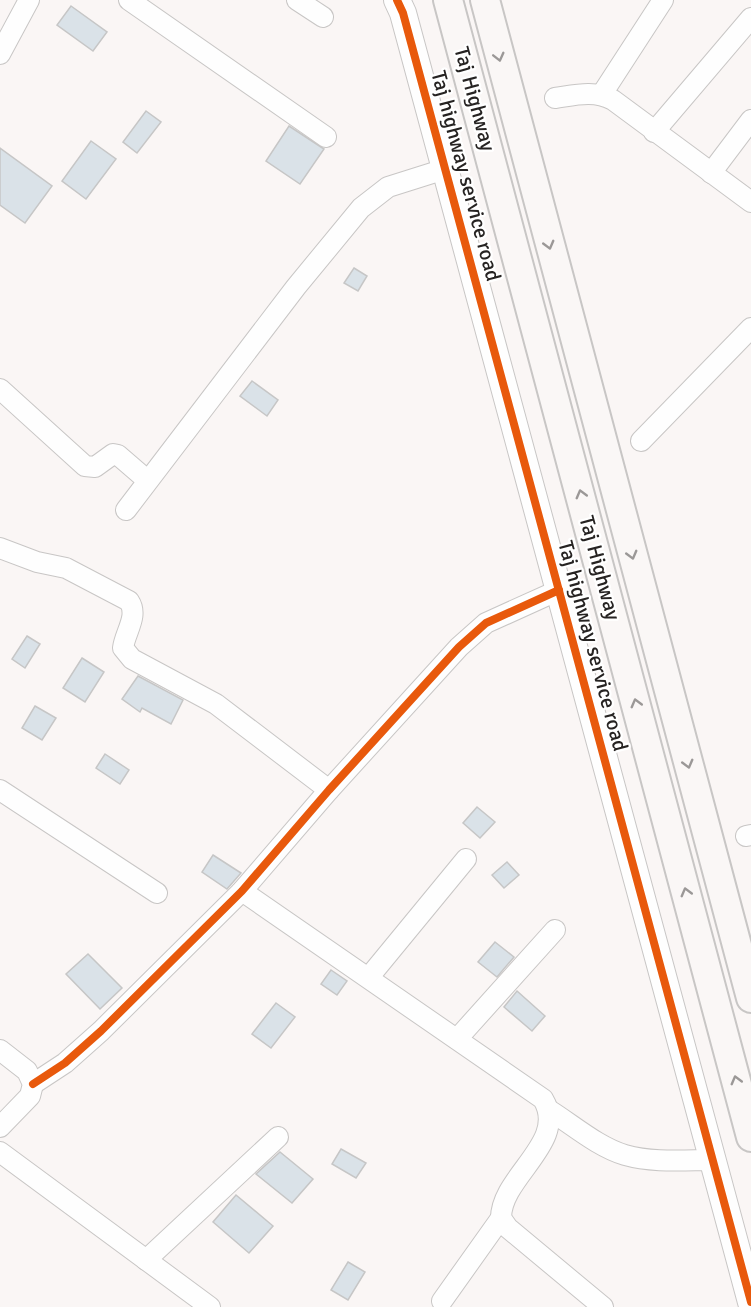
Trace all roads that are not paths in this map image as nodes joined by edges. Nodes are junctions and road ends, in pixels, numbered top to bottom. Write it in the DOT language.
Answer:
graph roads {
  1 [pos="29,0"];
  2 [pos="129,0"];
  3 [pos="297,0"];
  4 [pos="397,0"];
  5 [pos="448,0"];
  6 [pos="485,0"];
  7 [pos="663,0"];
  8 [pos="322,17"];
  9 [pos="751,18"];
  10 [pos="0,54"];
  11 [pos="602,94"];
  12 [pos="555,98"];
  13 [pos="751,120"];
  14 [pos="654,132"];
  15 [pos="326,137"];
  16 [pos="445,169"];
  17 [pos="711,173"];
  18 [pos="751,202"];
  19 [pos="751,328"];
  20 [pos="0,389"];
  21 [pos="641,441"];
  22 [pos="147,480"];
  23 [pos="126,510"];
  24 [pos="0,548"];
  25 [pos="559,590"];
  26 [pos="0,790"];
  27 [pos="329,790"];
  28 [pos="466,859"];
  29 [pos="242,891"];
  30 [pos="157,893"];
  31 [pos="555,930"];
  32 [pos="369,977"];
  33 [pos="751,998"];
  34 [pos="457,1039"];
  35 [pos="0,1050"];
  36 [pos="33,1084"];
  37 [pos="549,1110"];
  38 [pos="0,1127"];
  39 [pos="278,1137"];
  40 [pos="751,1137"];
  41 [pos="0,1152"];
  42 [pos="714,1160"];
  43 [pos="501,1218"];
  44 [pos="146,1260"];
  45 [pos="442,1301"];
  46 [pos="751,1302"];
  47 [pos="210,1307"];
  48 [pos="603,1307"];
  1 -- 10 [label="street"];
  2 -- 15 [label="street"];
  3 -- 8 [label="street"];
  4 -- 16 [label="street, Taj highway service road"];
  40 -- 5 [label="main road, Taj Highway, one-way"];
  6 -- 33 [label="main road, one-way"];
  7 -- 11 [label="street"];
  9 -- 14 [label="street"];
  11 -- 12 [label="street"];
  11 -- 14 [label="street"];
  13 -- 17 [label="street"];
  14 -- 17 [label="street"];
  16 -- 22 [label="street"];
  16 -- 25 [label="street, Taj highway service road"];
  17 -- 18 [label="street"];
  19 -- 21 [label="street"];
  20 -- 22 [label="street"];
  22 -- 23 [label="street"];
  24 -- 27 [label="street"];
  25 -- 27 [label="street"];
  25 -- 42 [label="street, Taj highway service road"];
  26 -- 30 [label="street"];
  27 -- 29 [label="street"];
  28 -- 32 [label="street"];
  29 -- 32 [label="street"];
  29 -- 36 [label="street"];
  31 -- 34 [label="street"];
  32 -- 34 [label="street"];
  34 -- 37 [label="street"];
  35 -- 36 [label="street"];
  36 -- 38 [label="street"];
  37 -- 42 [label="street"];
  37 -- 43 [label="street"];
  39 -- 44 [label="street"];
  41 -- 44 [label="street"];
  42 -- 46 [label="street, Taj highway service road"];
  43 -- 45 [label="street"];
  43 -- 48 [label="street"];
  44 -- 47 [label="street"];
}
